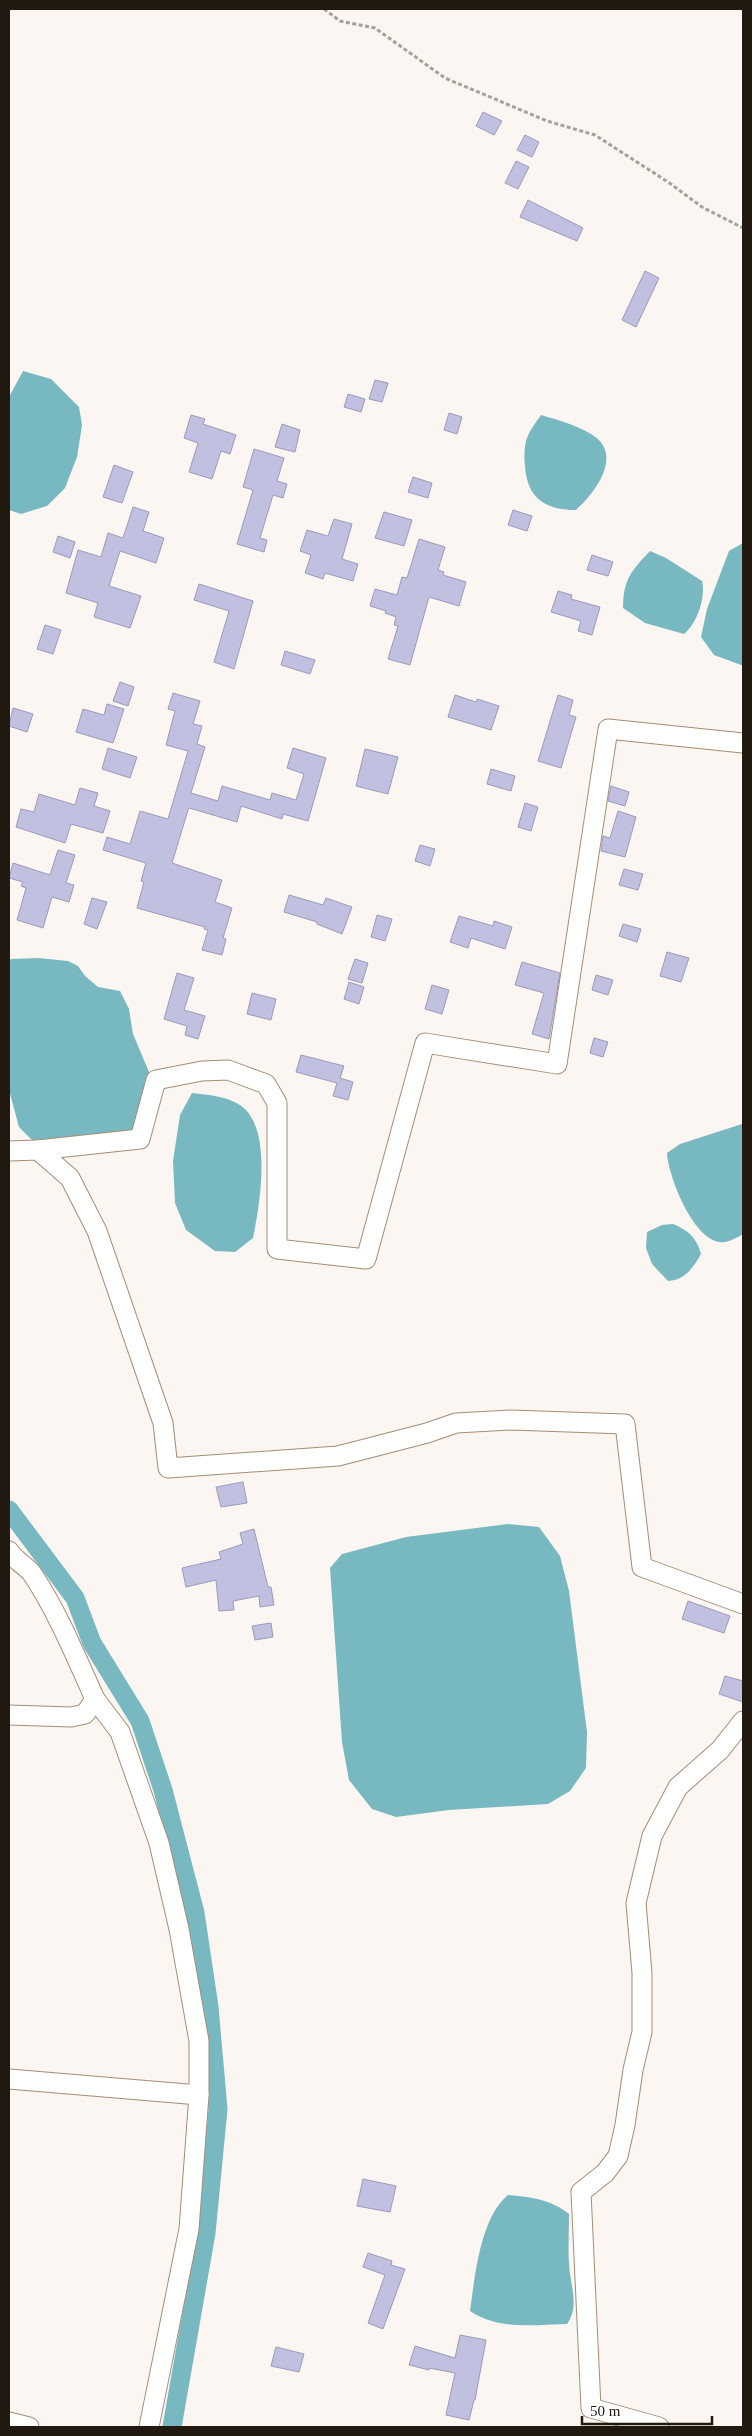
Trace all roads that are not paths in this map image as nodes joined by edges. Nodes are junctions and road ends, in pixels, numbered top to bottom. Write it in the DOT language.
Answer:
graph roads {
  1 [pos="743,743"];
  2 [pos="38,1150"];
  3 [pos="9,1151"];
  4 [pos="9,1551"];
  5 [pos="743,1604"];
  6 [pos="94,1699"];
  7 [pos="9,1714"];
  8 [pos="743,1721"];
  9 [pos="9,2079"];
  10 [pos="199,2095"];
  11 [pos="9,2422"];
  12 [pos="29,2427"];
  13 [pos="149,2427"];
  14 [pos="660,2427"];
  1 -- 2 [label="street"];
  2 -- 3 [label="street"];
  2 -- 5 [label="street"];
  4 -- 6 [label="street"];
  6 -- 7 [label="street"];
  6 -- 10 [label="street"];
  8 -- 14 [label="street"];
  9 -- 10 [label="street"];
  10 -- 13 [label="street"];
  11 -- 12 [label="street"];
}
